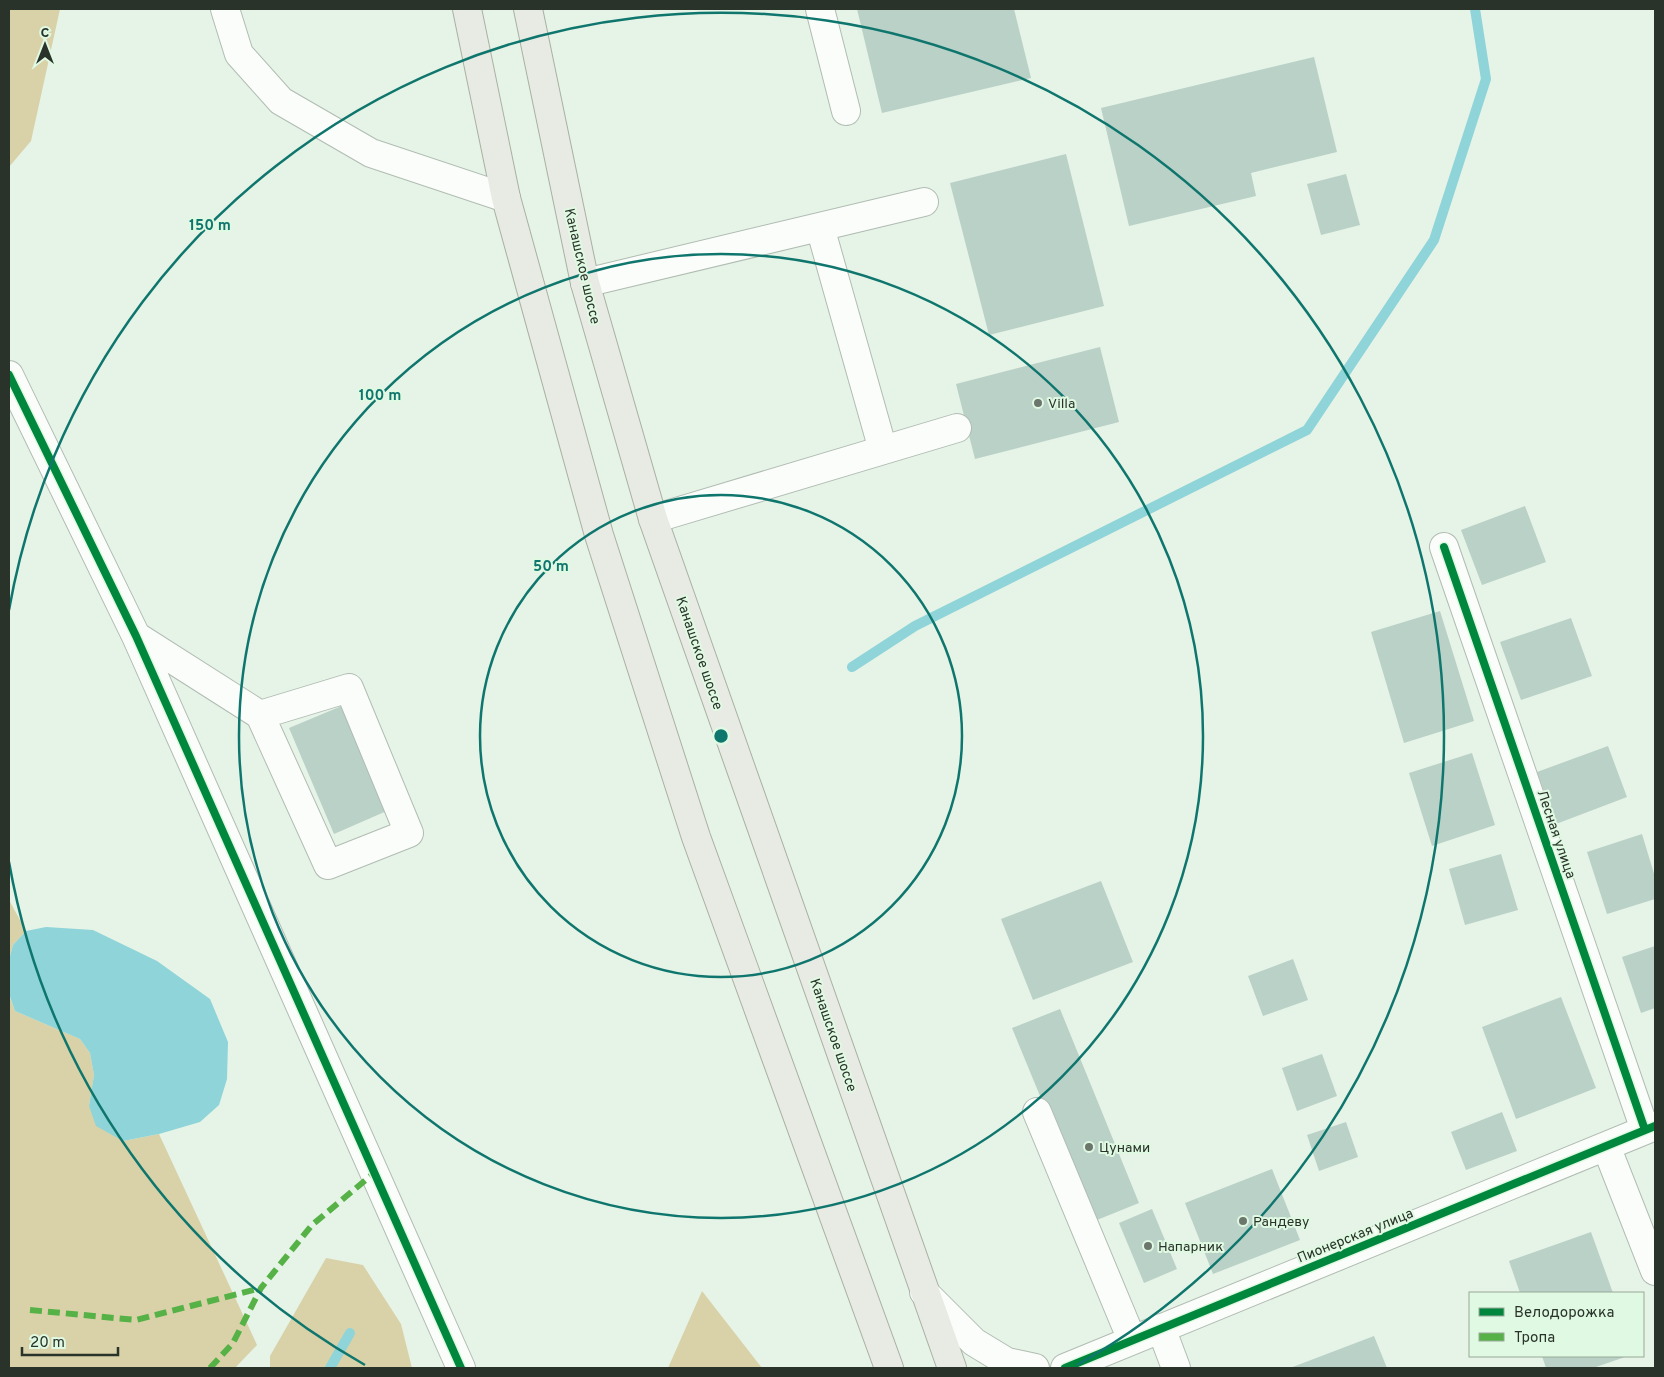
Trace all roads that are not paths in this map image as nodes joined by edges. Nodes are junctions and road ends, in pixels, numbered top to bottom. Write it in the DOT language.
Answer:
graph roads {
  1 [pos="225,9"];
  2 [pos="467,9"];
  3 [pos="528,9"];
  4 [pos="820,9"];
  5 [pos="846,111"];
  6 [pos="506,198"];
  7 [pos="924,202"];
  8 [pos="820,227"];
  9 [pos="585,283"];
  10 [pos="9,375"];
  11 [pos="957,428"];
  12 [pos="883,450"];
  13 [pos="653,519"];
  14 [pos="1444,547"];
  15 [pos="136,636"];
  16 [pos="260,715"];
  17 [pos="1037,1112"];
  18 [pos="1650,1128"];
  19 [pos="1606,1146"];
  20 [pos="1655,1272"];
  21 [pos="924,1292"];
  22 [pos="1161,1328"];
  23 [pos="1132,1340"];
  24 [pos="461,1368"];
  25 [pos="889,1368"];
  26 [pos="952,1368"];
  27 [pos="1035,1368"];
  28 [pos="1065,1368"];
  29 [pos="1176,1368"];
  1 -- 6 [label="street"];
  2 -- 6 [label="main road"];
  3 -- 9 [label="main road, Канашское шоссе"];
  4 -- 5 [label="street"];
  6 -- 25 [label="main road"];
  7 -- 8 [label="street"];
  8 -- 9 [label="street"];
  8 -- 12 [label="street"];
  9 -- 13 [label="main road, Канашское шоссе"];
  10 -- 15 [label="street"];
  11 -- 12 [label="street"];
  12 -- 13 [label="street"];
  13 -- 21 [label="main road, Канашское шоссе"];
  14 -- 18 [label="street, Лесная улица"];
  15 -- 16 [label="street"];
  15 -- 24 [label="street"];
  16 -- 16 [label="street"];
  17 -- 23 [label="street"];
  18 -- 19 [label="street, Пионерская улица"];
  19 -- 20 [label="street"];
  19 -- 22 [label="street, Пионерская улица"];
  21 -- 26 [label="main road, Канашское шоссе"];
  21 -- 27 [label="street"];
  22 -- 23 [label="street, Пионерская улица"];
  22 -- 29 [label="street"];
  23 -- 28 [label="street, Пионерская улица"];
}
